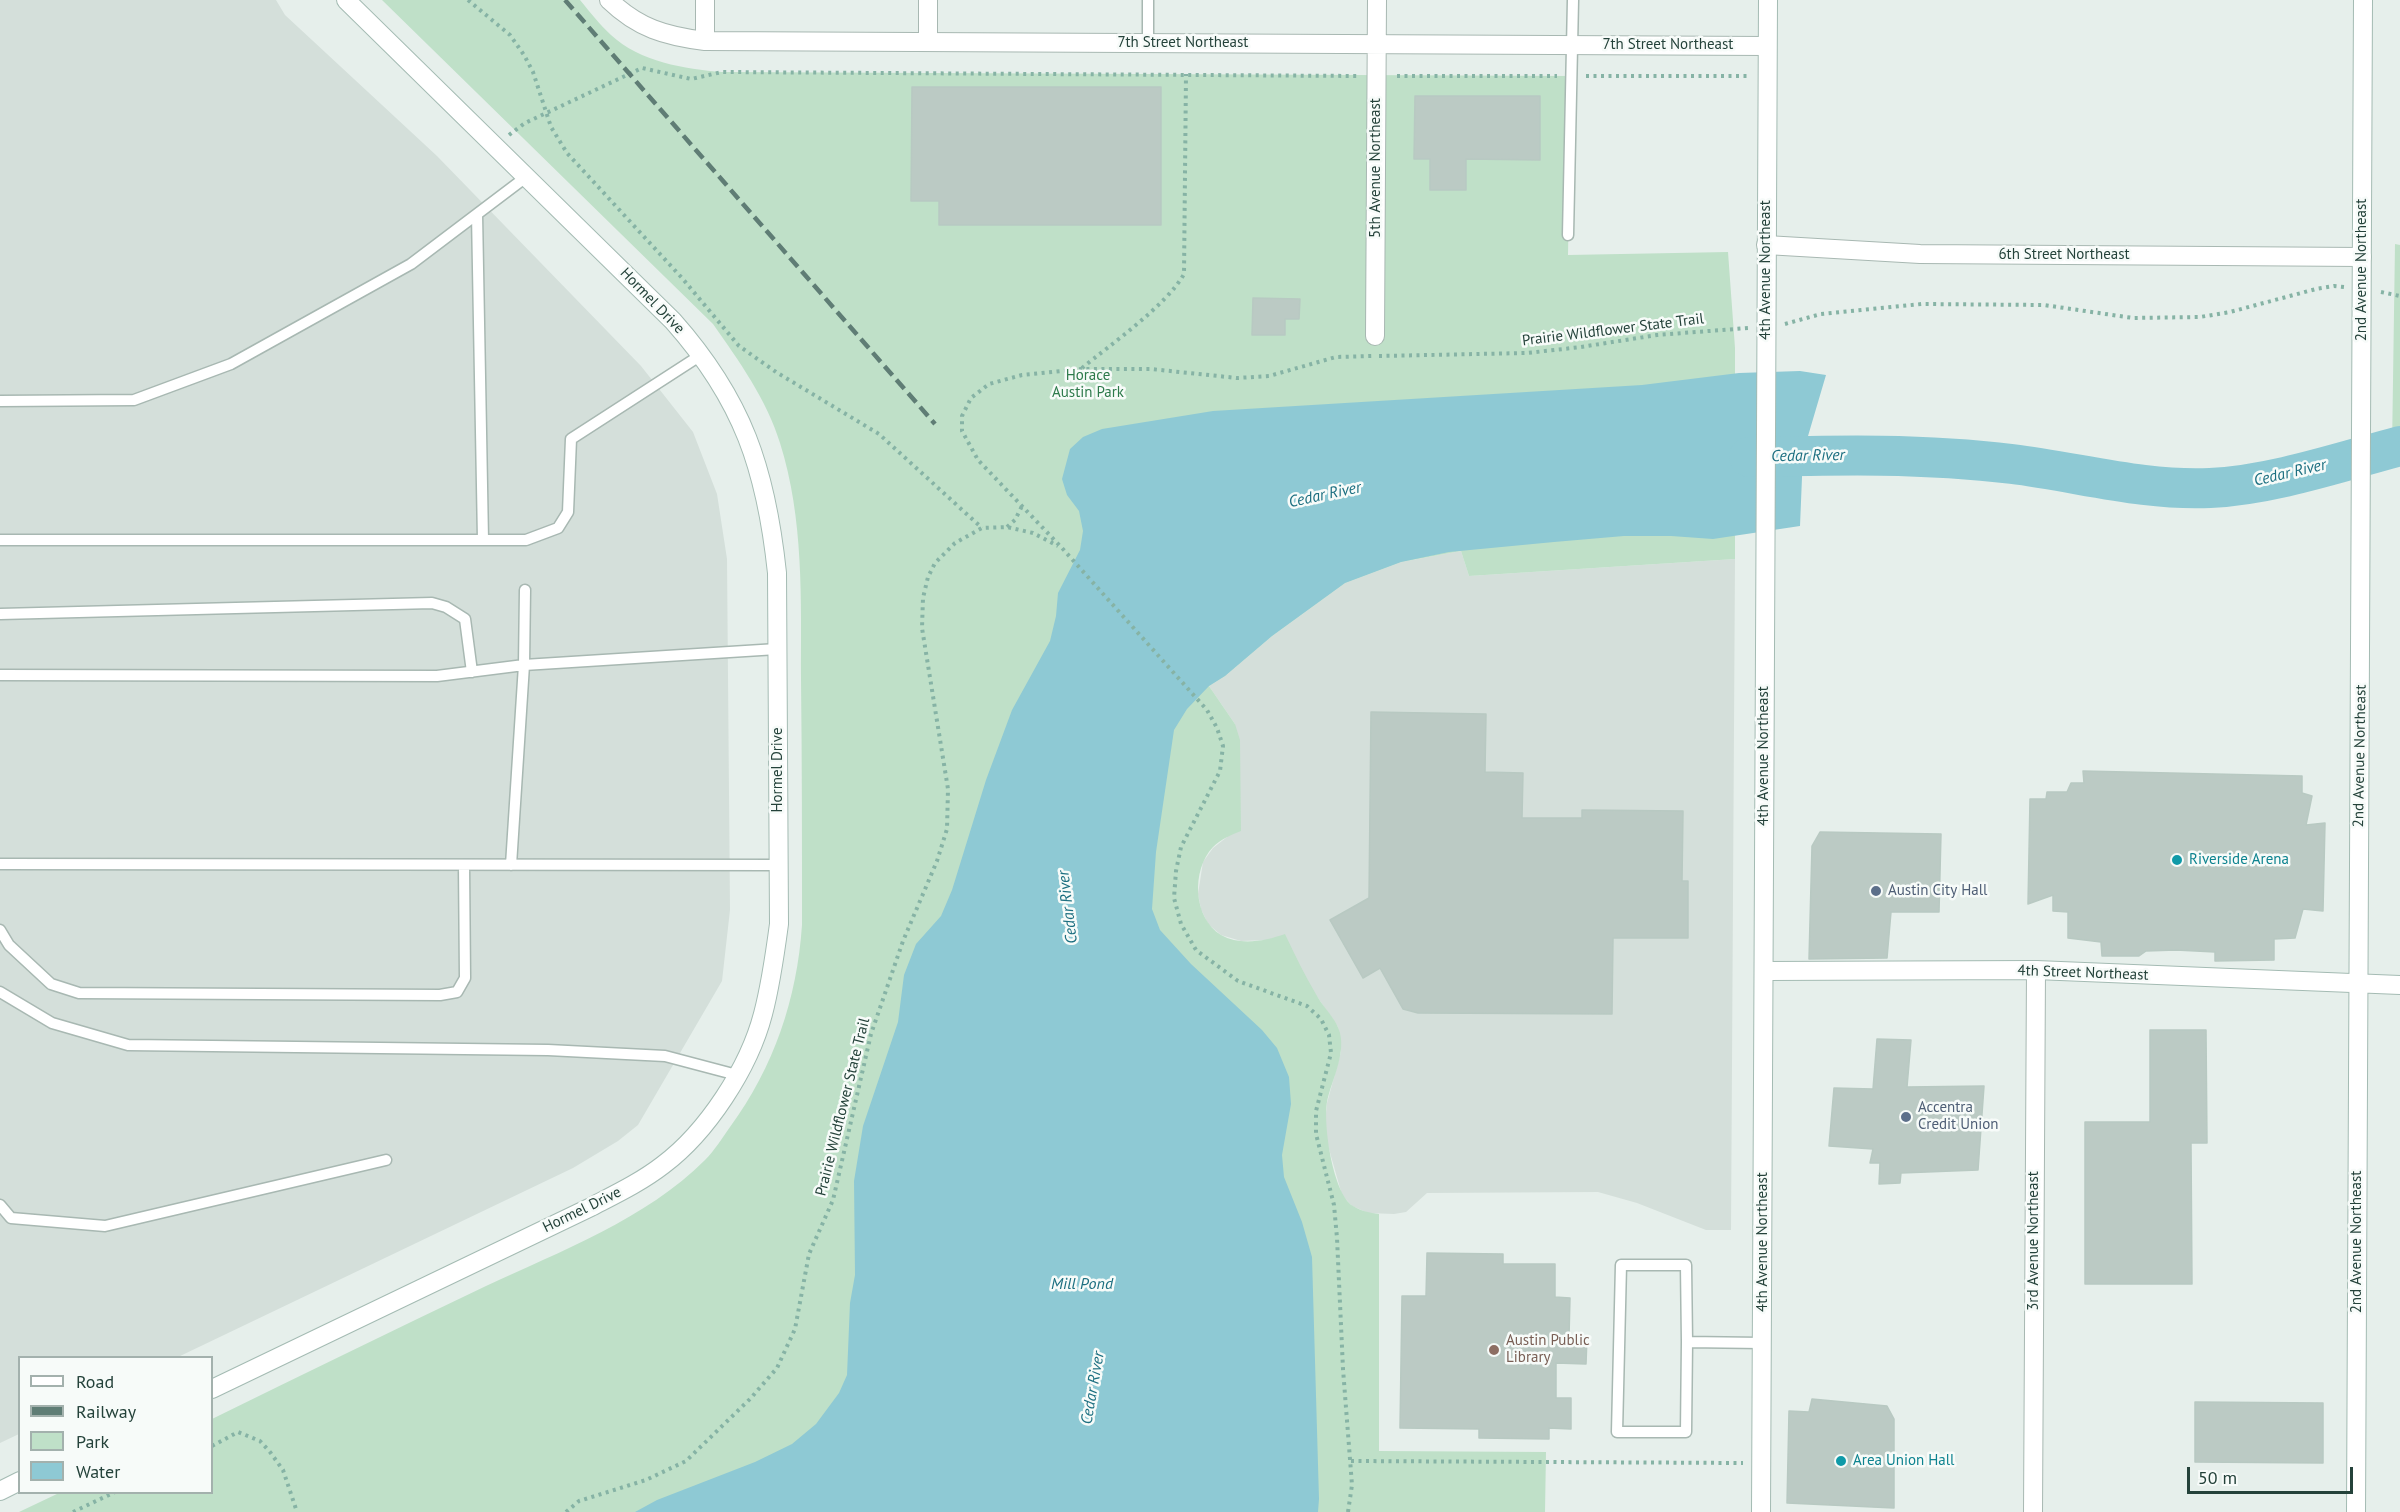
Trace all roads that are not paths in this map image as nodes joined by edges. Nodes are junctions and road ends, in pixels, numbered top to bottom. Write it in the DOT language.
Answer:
graph roads {
  1 [pos="346,0"];
  2 [pos="609,0"];
  3 [pos="705,0"];
  4 [pos="928,0"];
  5 [pos="1148,0"];
  6 [pos="1377,0"];
  7 [pos="1573,0"];
  8 [pos="1768,0"];
  9 [pos="2363,0"];
  10 [pos="705,41"];
  11 [pos="928,42"];
  12 [pos="1148,42"];
  13 [pos="1377,44"];
  14 [pos="1572,45"];
  15 [pos="1767,46"];
  16 [pos="526,177"];
  17 [pos="477,214"];
  18 [pos="1568,235"];
  19 [pos="1766,245"];
  20 [pos="2362,257"];
  21 [pos="1375,336"];
  22 [pos="701,355"];
  23 [pos="0,401"];
  24 [pos="0,540"];
  25 [pos="483,540"];
  26 [pos="525,590"];
  27 [pos="0,614"];
  28 [pos="777,649"];
  29 [pos="524,665"];
  30 [pos="471,672"];
  31 [pos="0,675"];
  32 [pos="0,864"];
  33 [pos="464,864"];
  34 [pos="512,865"];
  35 [pos="779,865"];
  36 [pos="0,930"];
  37 [pos="2036,970"];
  38 [pos="1765,971"];
  39 [pos="2358,984"];
  40 [pos="2400,985"];
  41 [pos="0,992"];
  42 [pos="737,1075"];
  43 [pos="386,1160"];
  44 [pos="0,1205"];
  45 [pos="1687,1342"];
  46 [pos="1762,1343"];
  47 [pos="213,1389"];
  48 [pos="18,1482"];
  49 [pos="0,1491"];
  50 [pos="1761,1512"];
  51 [pos="2033,1512"];
  52 [pos="2356,1512"];
  1 -- 16 [label="street, Hormel Drive"];
  2 -- 10 [label="street, 7th Street Northeast"];
  3 -- 10 [label="street"];
  4 -- 11 [label="street"];
  5 -- 12 [label="lane"];
  6 -- 13 [label="street, 5th Avenue Northeast"];
  7 -- 14 [label="lane"];
  8 -- 15 [label="street, 4th Avenue Northeast"];
  9 -- 20 [label="street, 2nd Avenue Northeast"];
  10 -- 11 [label="street, 7th Street Northeast"];
  11 -- 12 [label="street, 7th Street Northeast"];
  12 -- 13 [label="street, 7th Street Northeast"];
  13 -- 14 [label="street, 7th Street Northeast"];
  13 -- 21 [label="street, 5th Avenue Northeast"];
  14 -- 15 [label="street, 7th Street Northeast"];
  14 -- 18 [label="lane"];
  15 -- 19 [label="street, 4th Avenue Northeast"];
  16 -- 17 [label="lane"];
  16 -- 22 [label="street, Hormel Drive"];
  17 -- 23 [label="lane"];
  17 -- 25 [label="lane"];
  19 -- 20 [label="street, 6th Street Northeast"];
  19 -- 38 [label="street, 4th Avenue Northeast"];
  20 -- 39 [label="street, 2nd Avenue Northeast"];
  22 -- 25 [label="lane"];
  22 -- 28 [label="street, Hormel Drive"];
  24 -- 25 [label="lane"];
  26 -- 29 [label="lane"];
  27 -- 30 [label="lane"];
  28 -- 29 [label="lane"];
  28 -- 35 [label="street, Hormel Drive"];
  29 -- 30 [label="lane"];
  29 -- 34 [label="lane"];
  30 -- 31 [label="lane"];
  32 -- 33 [label="lane"];
  33 -- 34 [label="lane"];
  33 -- 36 [label="lane"];
  34 -- 35 [label="lane"];
  35 -- 42 [label="street, Hormel Drive"];
  37 -- 38 [label="street, 4th Street Northeast"];
  37 -- 39 [label="street, 4th Street Northeast"];
  37 -- 51 [label="street, 3rd Avenue Northeast"];
  38 -- 46 [label="street, 4th Avenue Northeast"];
  39 -- 40 [label="street, 4th Street Northeast"];
  39 -- 52 [label="street, 2nd Avenue Northeast"];
  41 -- 42 [label="lane"];
  42 -- 47 [label="street, Hormel Drive"];
  43 -- 44 [label="lane"];
  45 -- 45 [label="lane"];
  45 -- 46 [label="lane"];
  46 -- 50 [label="street, 4th Avenue Northeast"];
  48 -- 49 [label="street"];
}
